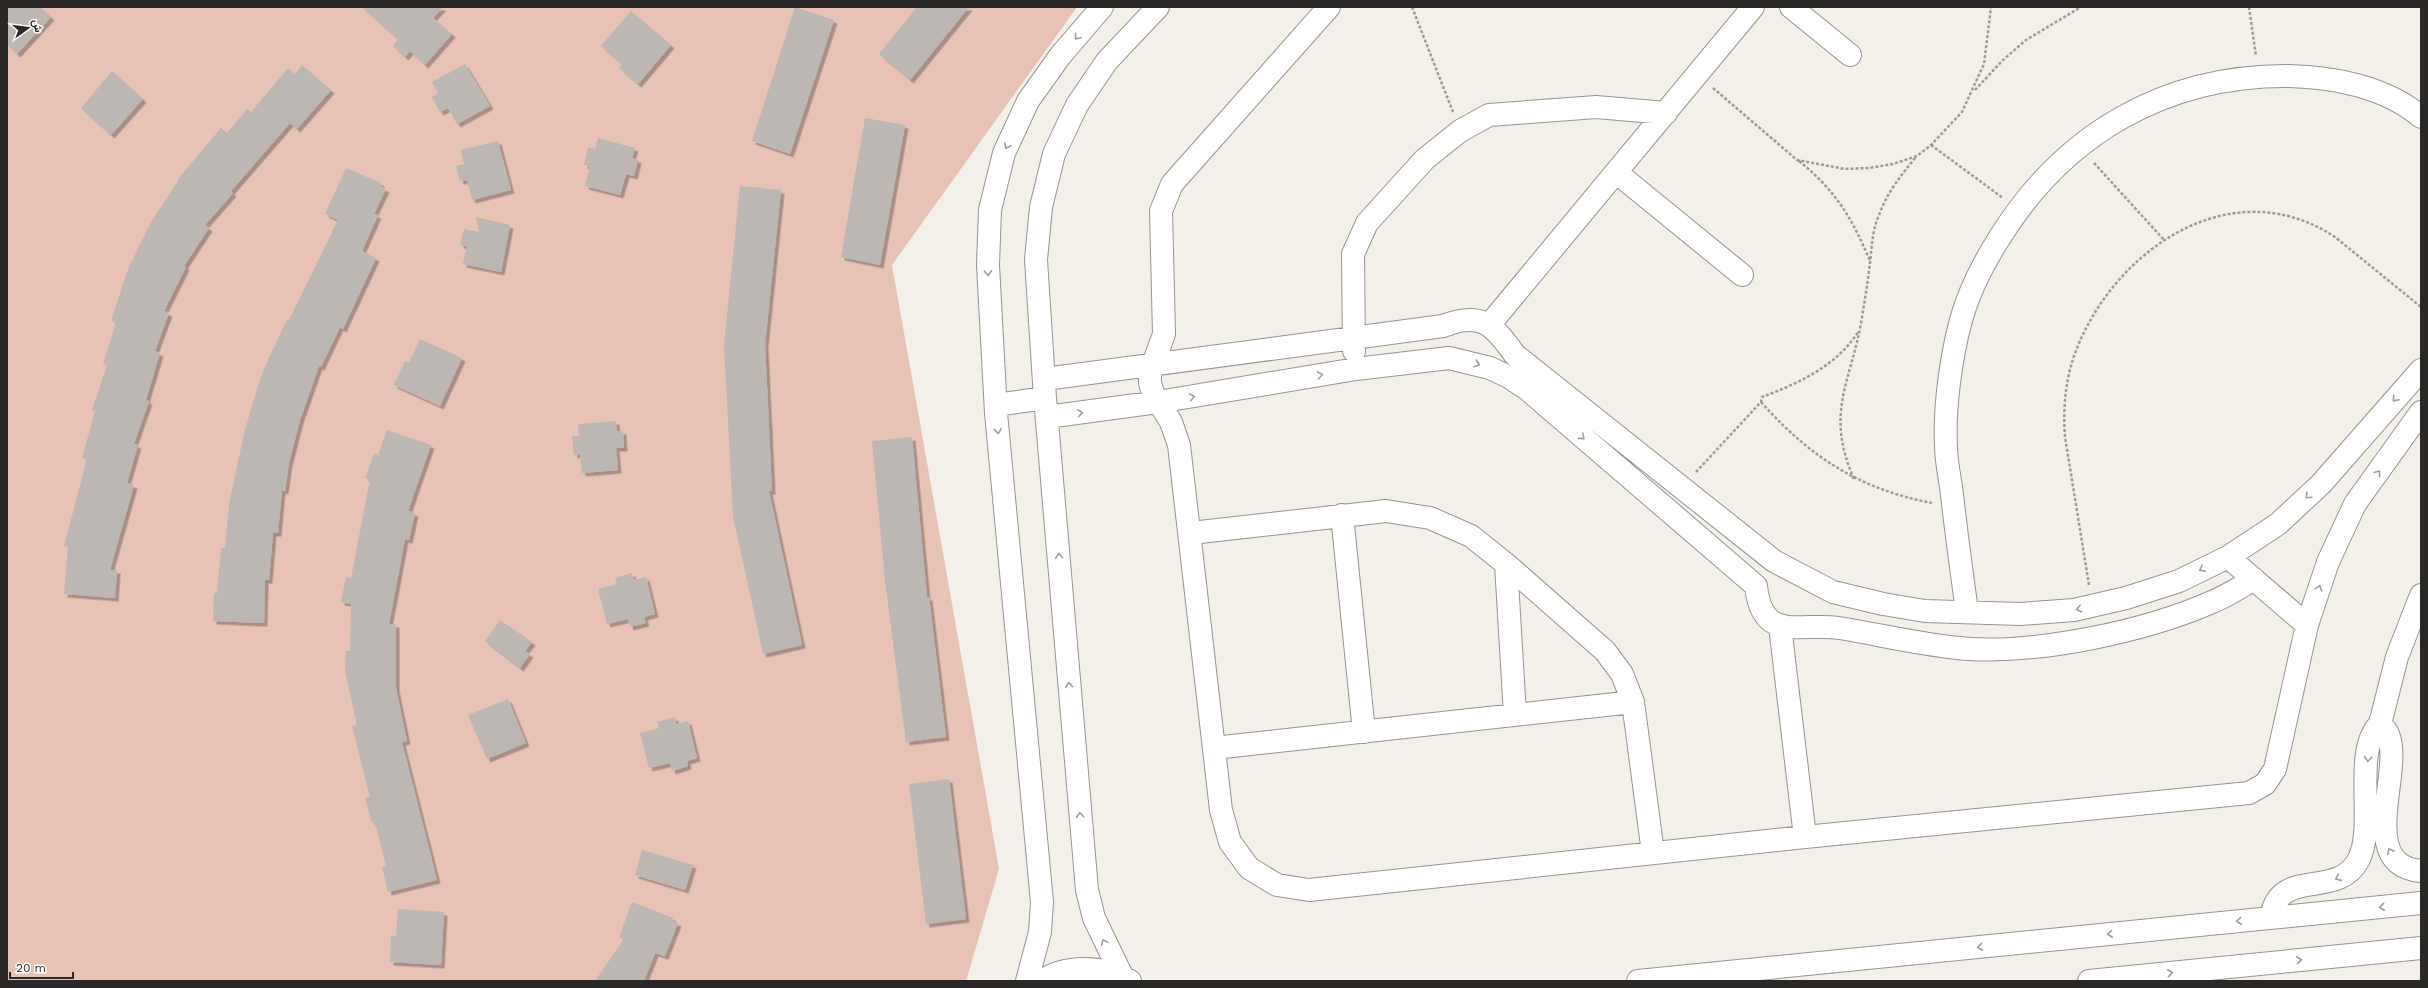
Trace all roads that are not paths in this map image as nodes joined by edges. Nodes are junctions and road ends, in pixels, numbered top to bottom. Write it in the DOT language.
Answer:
graph roads {
  1 [pos="1102,7"];
  2 [pos="1158,7"];
  3 [pos="1329,7"];
  4 [pos="1753,7"];
  5 [pos="1791,7"];
  6 [pos="1850,55"];
  7 [pos="2418,111"];
  8 [pos="1666,113"];
  9 [pos="1617,173"];
  10 [pos="1742,275"];
  11 [pos="1490,324"];
  12 [pos="1443,326"];
  13 [pos="1353,338"];
  14 [pos="1449,358"];
  15 [pos="1154,363"];
  16 [pos="1356,368"];
  17 [pos="2421,370"];
  18 [pos="1046,398"];
  19 [pos="1158,402"];
  20 [pos="996,405"];
  21 [pos="2421,412"];
  22 [pos="1342,515"];
  23 [pos="1191,533"];
  24 [pos="2228,557"];
  25 [pos="1774,561"];
  26 [pos="1506,564"];
  27 [pos="2254,579"];
  28 [pos="1756,586"];
  29 [pos="2421,595"];
  30 [pos="1967,612"];
  31 [pos="2307,625"];
  32 [pos="1780,626"];
  33 [pos="1634,702"];
  34 [pos="1515,715"];
  35 [pos="2380,724"];
  36 [pos="1364,732"];
  37 [pos="1214,748"];
  38 [pos="1804,837"];
  39 [pos="1653,853"];
  40 [pos="2421,871"];
  41 [pos="2421,903"];
  42 [pos="2271,918"];
  43 [pos="2421,948"];
  44 [pos="1126,979"];
  45 [pos="1027,981"];
  46 [pos="1042,981"];
  47 [pos="1638,981"];
  48 [pos="2089,981"];
  1 -- 20 [label="street, one-way"];
  2 -- 18 [label="street"];
  3 -- 15 [label="street"];
  4 -- 8 [label="street"];
  5 -- 6 [label="street"];
  7 -- 30 [label="street"];
  8 -- 9 [label="street"];
  8 -- 13 [label="street"];
  9 -- 10 [label="street"];
  9 -- 11 [label="street"];
  11 -- 12 [label="street"];
  11 -- 25 [label="street"];
  12 -- 13 [label="street"];
  12 -- 14 [label="street"];
  13 -- 15 [label="street"];
  13 -- 16 [label="street"];
  14 -- 16 [label="street"];
  14 -- 28 [label="street, one-way"];
  15 -- 18 [label="street"];
  15 -- 19 [label="street"];
  19 -- 16 [label="street, one-way"];
  17 -- 24 [label="street, one-way"];
  18 -- 19 [label="street, one-way"];
  18 -- 20 [label="street"];
  44 -- 18 [label="street, one-way"];
  19 -- 23 [label="street"];
  20 -- 45 [label="street, one-way"];
  31 -- 21 [label="street, one-way"];
  22 -- 23 [label="street"];
  22 -- 26 [label="street"];
  22 -- 36 [label="street"];
  23 -- 37 [label="street"];
  24 -- 27 [label="street"];
  24 -- 30 [label="street, one-way"];
  25 -- 28 [label="street"];
  25 -- 30 [label="street"];
  26 -- 33 [label="street"];
  26 -- 34 [label="street"];
  27 -- 31 [label="street"];
  27 -- 32 [label="street"];
  28 -- 32 [label="street"];
  29 -- 35 [label="street"];
  31 -- 38 [label="street"];
  32 -- 38 [label="street"];
  33 -- 34 [label="street"];
  33 -- 39 [label="street"];
  34 -- 36 [label="street"];
  40 -- 35 [label="street, one-way"];
  35 -- 42 [label="street, one-way"];
  36 -- 37 [label="street"];
  37 -- 39 [label="street"];
  38 -- 39 [label="street"];
  41 -- 42 [label="street, one-way"];
  42 -- 47 [label="street, one-way"];
  48 -- 43 [label="street, one-way"];
  44 -- 46 [label="street"];
}
